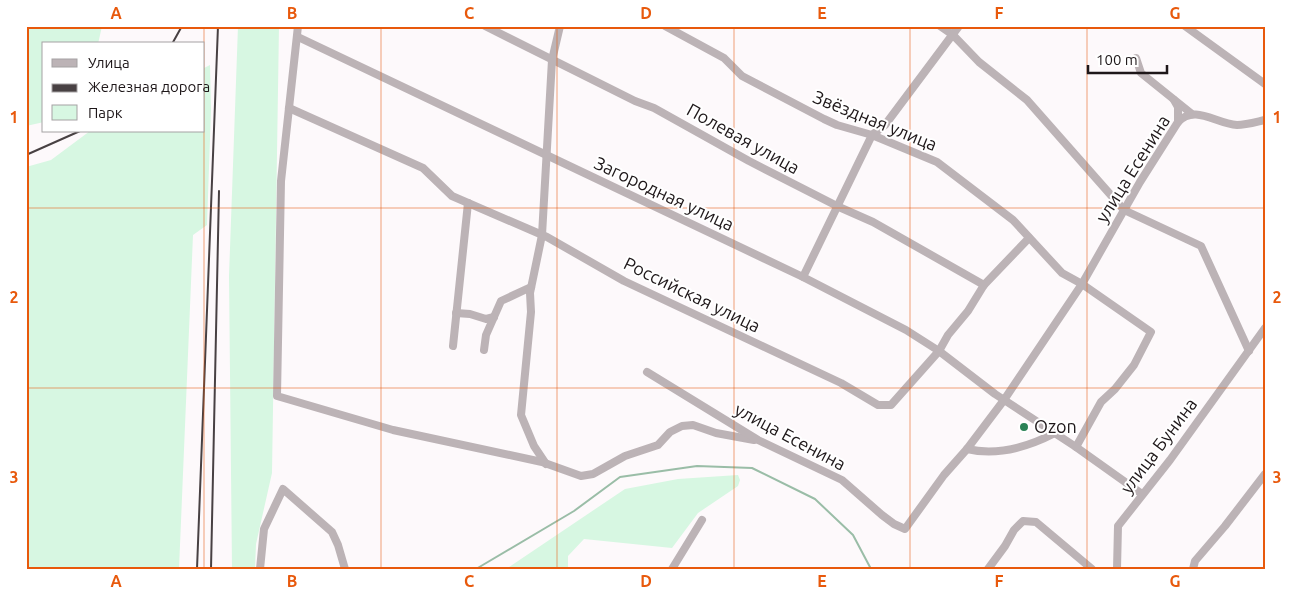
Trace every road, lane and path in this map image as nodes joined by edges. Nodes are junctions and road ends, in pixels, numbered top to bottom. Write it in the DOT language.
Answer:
graph roads {
  1 [pos="298,26"];
  2 [pos="485,26"];
  3 [pos="560,26"];
  4 [pos="665,26"];
  5 [pos="940,26"];
  6 [pos="959,26"];
  7 [pos="1185,26"];
  8 [pos="953,35"];
  9 [pos="298,37"];
  10 [pos="1136,58"];
  11 [pos="552,60"];
  12 [pos="1265,84"];
  13 [pos="1173,98"];
  14 [pos="289,108"];
  15 [pos="1192,114"];
  16 [pos="1265,120"];
  17 [pos="1178,122"];
  18 [pos="872,135"];
  19 [pos="547,155"];
  20 [pos="468,203"];
  21 [pos="838,207"];
  22 [pos="1124,210"];
  23 [pos="542,235"];
  24 [pos="1029,238"];
  25 [pos="803,277"];
  26 [pos="1082,284"];
  27 [pos="984,286"];
  28 [pos="532,287"];
  29 [pos="456,313"];
  30 [pos="494,317"];
  31 [pos="1265,328"];
  32 [pos="454,346"];
  33 [pos="484,350"];
  34 [pos="1249,351"];
  35 [pos="939,352"];
  36 [pos="646,372"];
  37 [pos="1004,400"];
  38 [pos="1054,433"];
  39 [pos="758,440"];
  40 [pos="1076,447"];
  41 [pos="967,449"];
  42 [pos="546,464"];
  43 [pos="1265,474"];
  44 [pos="1142,494"];
  45 [pos="702,520"];
  46 [pos="260,569"];
  47 [pos="345,569"];
  48 [pos="672,569"];
  49 [pos="988,569"];
  50 [pos="1092,569"];
  51 [pos="1117,569"];
  52 [pos="1193,569"];
  1 -- 9 [label="street"];
  2 -- 11 [label="street, Полевая улица"];
  3 -- 11 [label="street"];
  4 -- 18 [label="street, Звёздная улица"];
  5 -- 8 [label="street"];
  6 -- 8 [label="street"];
  7 -- 12 [label="street"];
  8 -- 18 [label="street"];
  8 -- 22 [label="street"];
  9 -- 14 [label="street"];
  9 -- 19 [label="street, Загородная улица"];
  10 -- 13 [label="street"];
  11 -- 19 [label="street"];
  11 -- 21 [label="street, Полевая улица"];
  13 -- 15 [label="street"];
  13 -- 17 [label="street"];
  14 -- 20 [label="street, Российская улица"];
  14 -- 42 [label="street"];
  15 -- 16 [label="street, улица Есенина"];
  15 -- 17 [label="street, улица Есенина"];
  17 -- 22 [label="street, улица Есенина"];
  18 -- 21 [label="street"];
  18 -- 24 [label="street, Звёздная улица"];
  19 -- 23 [label="street"];
  19 -- 25 [label="street, Загородная улица"];
  20 -- 23 [label="street, Российская улица"];
  20 -- 29 [label="street"];
  21 -- 25 [label="street"];
  21 -- 27 [label="street, Полевая улица"];
  22 -- 26 [label="street, улица Есенина"];
  22 -- 34 [label="street"];
  23 -- 28 [label="street"];
  23 -- 35 [label="street, Российская улица"];
  24 -- 26 [label="street, Звёздная улица"];
  24 -- 27 [label="street, Российская улица"];
  25 -- 35 [label="street, Загородная улица"];
  26 -- 37 [label="street, улица Есенина"];
  26 -- 40 [label="street"];
  27 -- 35 [label="street, Российская улица"];
  28 -- 30 [label="street"];
  28 -- 42 [label="street"];
  29 -- 30 [label="street"];
  29 -- 32 [label="street"];
  30 -- 33 [label="street"];
  31 -- 34 [label="street, улица Бунина"];
  34 -- 44 [label="street, улица Бунина"];
  35 -- 37 [label="street, Загородная улица"];
  36 -- 39 [label="street, улица Есенина"];
  37 -- 38 [label="street"];
  37 -- 41 [label="street, улица Есенина"];
  38 -- 40 [label="street"];
  38 -- 41 [label="street"];
  39 -- 41 [label="street, улица Есенина"];
  39 -- 42 [label="street"];
  40 -- 44 [label="street"];
  43 -- 52 [label="street"];
  44 -- 51 [label="street, улица Бунина"];
  45 -- 48 [label="street"];
  46 -- 47 [label="street"];
  49 -- 50 [label="street"];
}
